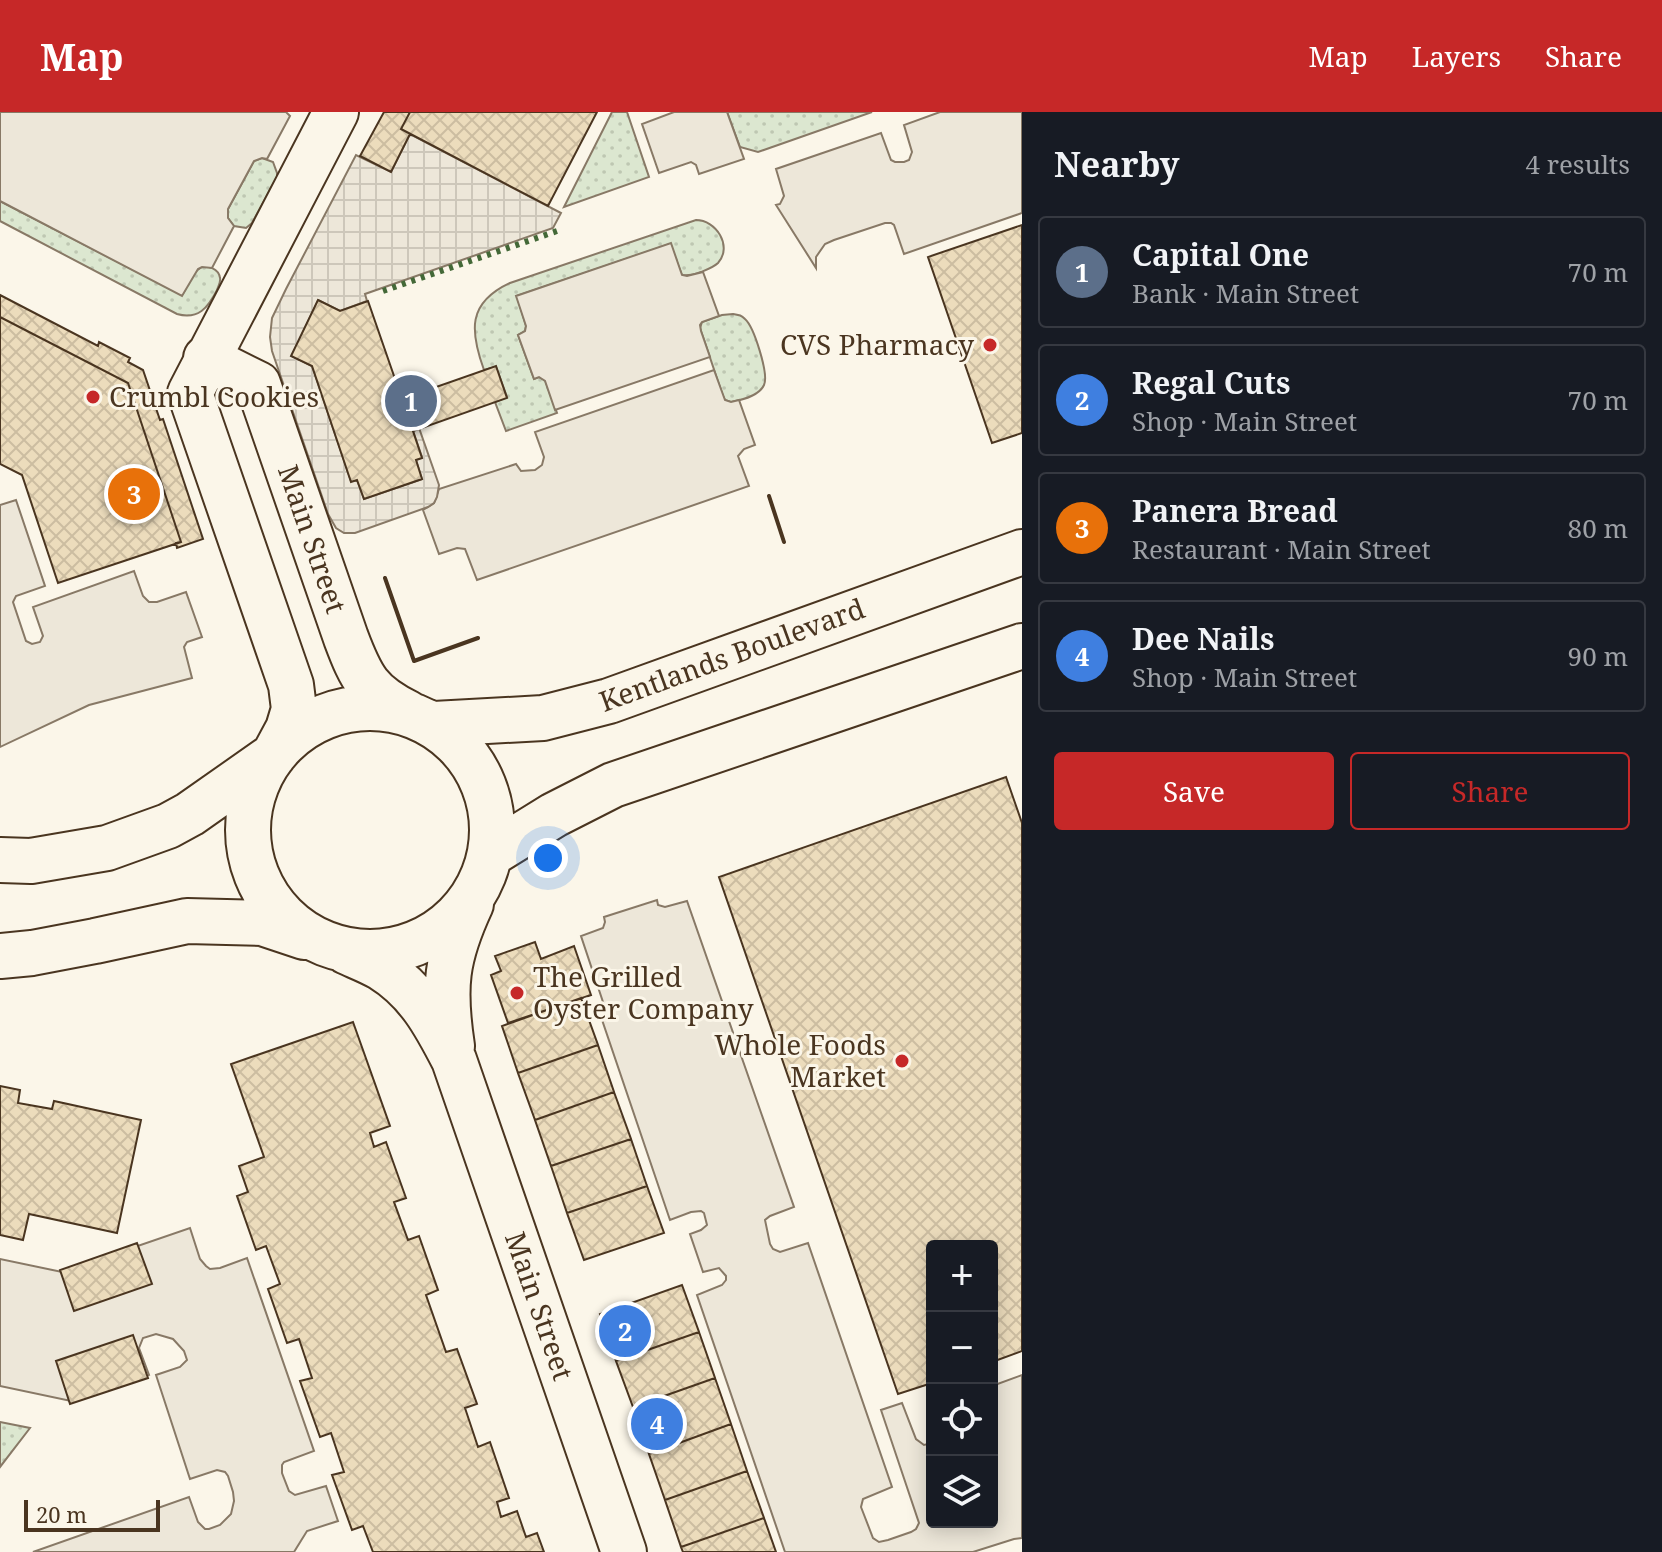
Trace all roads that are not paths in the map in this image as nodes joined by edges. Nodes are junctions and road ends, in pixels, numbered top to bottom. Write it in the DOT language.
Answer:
graph roads {
  1 [pos="336,112"];
  2 [pos="206,358"];
  3 [pos="1022,552"];
  4 [pos="1022,646"];
  5 [pos="428,722"];
  6 [pos="274,755"];
  7 [pos="0,860"];
  8 [pos="484,872"];
  9 [pos="328,944"];
  10 [pos="0,956"];
  11 [pos="454,1060"];
  12 [pos="624,1552"];
  1 -- 2 [label="street"];
  2 -- 5 [label="street, Main Street"];
  2 -- 6 [label="street"];
  3 -- 5 [label="street, Kentlands Boulevard"];
  4 -- 8 [label="street"];
  5 -- 6 [label="street"];
  5 -- 8 [label="street"];
  6 -- 7 [label="street"];
  6 -- 9 [label="street"];
  8 -- 9 [label="street"];
  8 -- 11 [label="street, Main Street"];
  9 -- 10 [label="street"];
  9 -- 11 [label="street, Main Street"];
  11 -- 12 [label="street, Main Street"];
}
